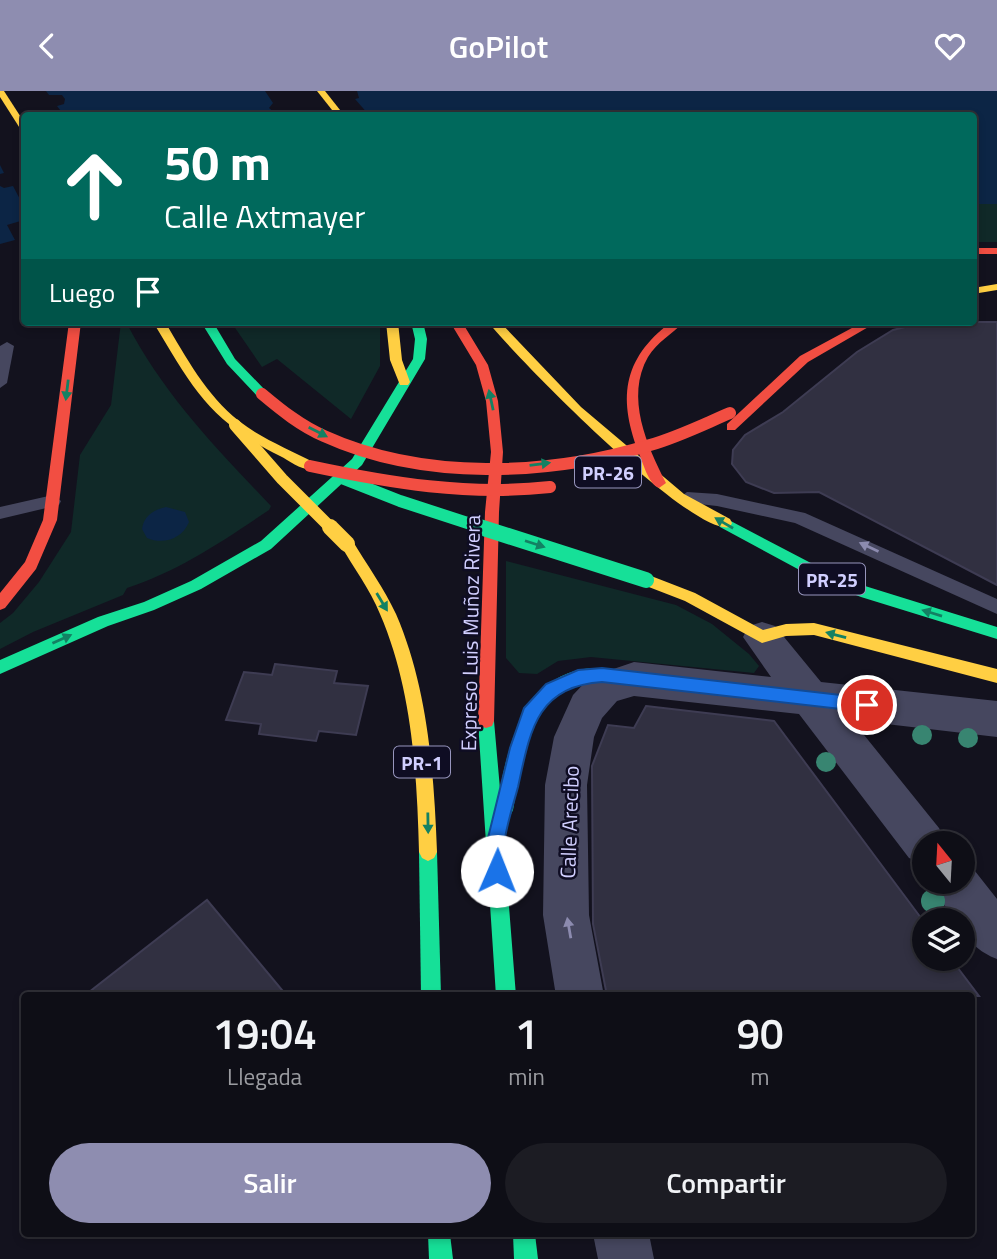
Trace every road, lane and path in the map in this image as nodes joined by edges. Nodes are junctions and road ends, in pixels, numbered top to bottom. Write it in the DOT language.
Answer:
graph roads {
  1 [pos="1,91"];
  2 [pos="321,91"];
  3 [pos="338,112"];
  4 [pos="21,123"];
  5 [pos="977,251"];
  6 [pos="997,251"];
  7 [pos="977,276"];
  8 [pos="997,278"];
  9 [pos="997,287"];
  10 [pos="977,290"];
  11 [pos="75,326"];
  12 [pos="162,326"];
  13 [pos="209,326"];
  14 [pos="393,326"];
  15 [pos="418,326"];
  16 [pos="458,326"];
  17 [pos="498,326"];
  18 [pos="670,326"];
  19 [pos="864,326"];
  20 [pos="6,346"];
  21 [pos="404,382"];
  22 [pos="0,383"];
  23 [pos="730,420"];
  24 [pos="235,425"];
  25 [pos="310,466"];
  26 [pos="601,474"];
  27 [pos="659,483"];
  28 [pos="564,484"];
  29 [pos="679,498"];
  30 [pos="53,501"];
  31 [pos="0,513"];
  32 [pos="0,604"];
  33 [pos="997,607"];
  34 [pos="997,633"];
  35 [pos="762,637"];
  36 [pos="0,667"];
  37 [pos="997,677"];
  38 [pos="634,679"];
  39 [pos="812,699"];
  40 [pos="997,719"];
  41 [pos="916,831"];
  42 [pos="495,846"];
  43 [pos="964,894"];
  44 [pos="997,936"];
  45 [pos="431,992"];
  46 [pos="506,992"];
  47 [pos="579,992"];
  48 [pos="439,1237"];
  49 [pos="524,1237"];
  50 [pos="622,1237"];
  51 [pos="441,1259"];
  52 [pos="526,1259"];
  53 [pos="626,1259"];
  1 -- 4 [label="main road"];
  2 -- 3 [label="main road"];
  5 -- 6 [label="main road"];
  7 -- 8 [label="main road"];
  9 -- 10 [label="main road"];
  11 -- 30 [label="main road, one-way"];
  12 -- 24 [label="main road, PR-1"];
  13 -- 23 [label="main road, one-way, bridge"];
  14 -- 21 [label="main road"];
  15 -- 21 [label="main road"];
  42 -- 16 [label="main road, Expreso Luis Muñoz Rivera, one-way"];
  17 -- 27 [label="main road, PR-25"];
  18 -- 27 [label="main road"];
  19 -- 23 [label="main road"];
  20 -- 22 [label="lane"];
  36 -- 21 [label="main road, one-way"];
  23 -- 26 [label="main road, PR-26"];
  24 -- 25 [label="main road, PR-26, bridge"];
  24 -- 45 [label="main road, PR-1, one-way, bridge"];
  25 -- 28 [label="main road, PR-26, bridge"];
  25 -- 35 [label="main road, one-way, bridge"];
  27 -- 29 [label="main road, PR-25"];
  33 -- 29 [label="lane, one-way"];
  34 -- 29 [label="main road, PR-25, one-way"];
  30 -- 31 [label="lane"];
  30 -- 32 [label="main road"];
  37 -- 35 [label="main road, one-way"];
  35 -- 39 [label="street"];
  38 -- 39 [label="street"];
  38 -- 42 [label="main road"];
  47 -- 38 [label="street, Calle Arecibo, one-way"];
  39 -- 40 [label="street"];
  39 -- 41 [label="street"];
  42 -- 46 [label="main road, Expreso Luis Muñoz Rivera"];
  43 -- 44 [label="street"];
  48 -- 51 [label="main road"];
  49 -- 52 [label="main road"];
  50 -- 53 [label="street"];
}
